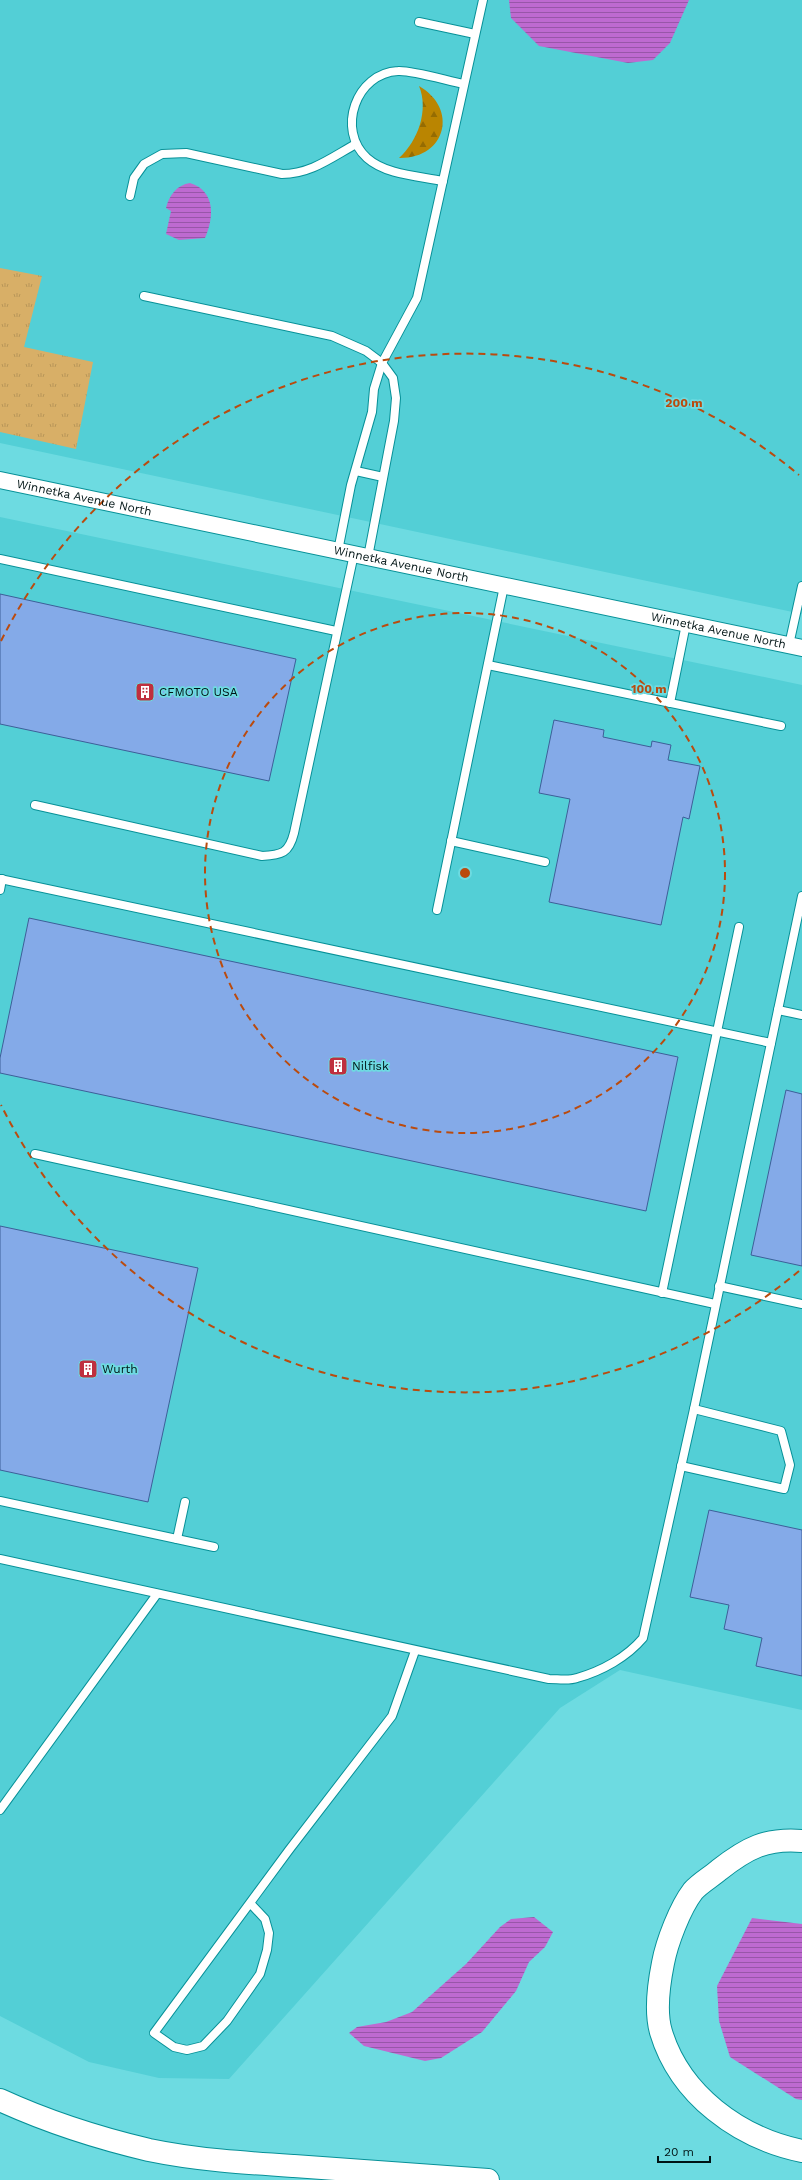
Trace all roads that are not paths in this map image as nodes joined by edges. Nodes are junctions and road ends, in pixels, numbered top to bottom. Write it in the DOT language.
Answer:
graph roads {
  1 [pos="483,0"];
  2 [pos="419,22"];
  3 [pos="475,34"];
  4 [pos="464,84"];
  5 [pos="356,144"];
  6 [pos="443,181"];
  7 [pos="130,196"];
  8 [pos="144,296"];
  9 [pos="382,363"];
  10 [pos="356,471"];
  11 [pos="383,477"];
  12 [pos="0,480"];
  13 [pos="338,551"];
  14 [pos="361,555"];
  15 [pos="0,559"];
  16 [pos="504,586"];
  17 [pos="802,586"];
  18 [pos="686,624"];
  19 [pos="336,631"];
  20 [pos="795,647"];
  21 [pos="488,665"];
  22 [pos="670,703"];
  23 [pos="781,726"];
  24 [pos="35,805"];
  25 [pos="451,841"];
  26 [pos="545,862"];
  27 [pos="1,879"];
  28 [pos="0,890"];
  29 [pos="802,896"];
  30 [pos="437,910"];
  31 [pos="739,927"];
  32 [pos="778,1010"];
  33 [pos="802,1015"];
  34 [pos="718,1032"];
  35 [pos="770,1043"];
  36 [pos="35,1154"];
  37 [pos="718,1286"];
  38 [pos="662,1293"];
  39 [pos="715,1304"];
  40 [pos="802,1304"];
  41 [pos="694,1409"];
  42 [pos="681,1466"];
  43 [pos="0,1501"];
  44 [pos="185,1502"];
  45 [pos="177,1539"];
  46 [pos="214,1547"];
  47 [pos="0,1559"];
  48 [pos="157,1594"];
  49 [pos="415,1651"];
  50 [pos="0,1810"];
  51 [pos="802,1842"];
  52 [pos="250,1903"];
  53 [pos="0,2100"];
  54 [pos="802,2151"];
  55 [pos="488,2180"];
  1 -- 3 [label="lane"];
  2 -- 3 [label="lane"];
  3 -- 4 [label="lane"];
  4 -- 5 [label="lane"];
  4 -- 6 [label="lane"];
  5 -- 6 [label="lane"];
  5 -- 7 [label="lane"];
  6 -- 9 [label="lane"];
  8 -- 9 [label="lane"];
  9 -- 10 [label="lane"];
  9 -- 11 [label="lane"];
  10 -- 11 [label="lane"];
  10 -- 13 [label="lane"];
  11 -- 14 [label="lane"];
  12 -- 13 [label="street, Winnetka Avenue North"];
  13 -- 14 [label="street, Winnetka Avenue North"];
  14 -- 16 [label="street, Winnetka Avenue North"];
  14 -- 19 [label="lane"];
  15 -- 19 [label="lane"];
  16 -- 18 [label="street, Winnetka Avenue North"];
  16 -- 21 [label="lane"];
  17 -- 20 [label="lane"];
  18 -- 20 [label="street, Winnetka Avenue North"];
  18 -- 22 [label="lane"];
  19 -- 24 [label="lane"];
  21 -- 22 [label="lane"];
  21 -- 25 [label="lane"];
  22 -- 23 [label="lane"];
  25 -- 26 [label="lane"];
  25 -- 30 [label="lane"];
  27 -- 28 [label="lane"];
  27 -- 34 [label="lane"];
  29 -- 32 [label="lane"];
  31 -- 34 [label="lane"];
  32 -- 33 [label="lane"];
  32 -- 35 [label="lane"];
  34 -- 35 [label="lane"];
  34 -- 38 [label="lane"];
  35 -- 37 [label="lane"];
  36 -- 38 [label="lane"];
  37 -- 39 [label="lane"];
  37 -- 40 [label="lane"];
  38 -- 39 [label="lane"];
  39 -- 41 [label="lane"];
  41 -- 42 [label="lane"];
  41 -- 42 [label="lane"];
  42 -- 49 [label="lane"];
  43 -- 45 [label="lane"];
  44 -- 45 [label="lane"];
  45 -- 46 [label="lane"];
  47 -- 48 [label="lane"];
  48 -- 49 [label="lane"];
  48 -- 50 [label="lane"];
  49 -- 52 [label="lane"];
  51 -- 54 [label="highway"];
  52 -- 52 [label="lane"];
  53 -- 55 [label="highway"];
}
